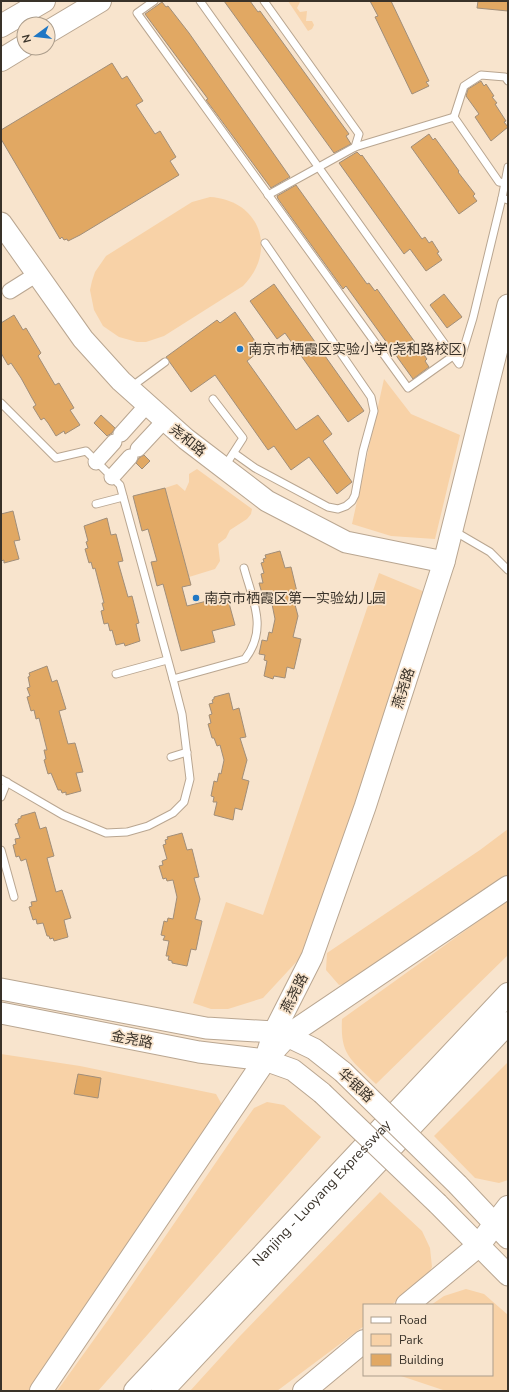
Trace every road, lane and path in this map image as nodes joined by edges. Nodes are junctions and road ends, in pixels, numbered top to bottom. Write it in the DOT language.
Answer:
graph roads {
  1 [pos="44,1"];
  2 [pos="100,1"];
  3 [pos="154,1"];
  4 [pos="200,1"];
  5 [pos="264,1"];
  6 [pos="1,26"];
  7 [pos="56,27"];
  8 [pos="16,51"];
  9 [pos="1,60"];
  10 [pos="508,81"];
  11 [pos="454,117"];
  12 [pos="355,147"];
  13 [pos="508,168"];
  14 [pos="505,183"];
  15 [pos="268,195"];
  16 [pos="505,199"];
  17 [pos="1,223"];
  18 [pos="265,243"];
  19 [pos="37,274"];
  20 [pos="10,291"];
  21 [pos="508,305"];
  22 [pos="453,356"];
  23 [pos="165,362"];
  24 [pos="129,389"];
  25 [pos="213,399"];
  26 [pos="1,403"];
  27 [pos="147,405"];
  28 [pos="164,420"];
  29 [pos="229,460"];
  30 [pos="96,462"];
  31 [pos="112,477"];
  32 [pos="123,497"];
  33 [pos="96,504"];
  34 [pos="452,530"];
  35 [pos="444,562"];
  36 [pos="244,568"];
  37 [pos="508,570"];
  38 [pos="167,660"];
  39 [pos="116,674"];
  40 [pos="173,679"];
  41 [pos="187,752"];
  42 [pos="171,757"];
  43 [pos="4,780"];
  44 [pos="1,797"];
  45 [pos="1,850"];
  46 [pos="508,887"];
  47 [pos="14,897"];
  48 [pos="1,989"];
  49 [pos="508,994"];
  50 [pos="1,1013"];
  51 [pos="508,1023"];
  52 [pos="206,1028"];
  53 [pos="280,1034"];
  54 [pos="265,1060"];
  55 [pos="508,1207"];
  56 [pos="502,1232"];
  57 [pos="478,1246"];
  58 [pos="508,1275"];
  59 [pos="408,1304"];
  60 [pos="363,1342"];
  61 [pos="41,1391"];
  62 [pos="135,1391"];
  63 [pos="162,1391"];
  64 [pos="305,1391"];
  1 -- 6 [label="main road"];
  2 -- 7 [label="main road"];
  3 -- 15 [label="lane"];
  4 -- 22 [label="lane"];
  5 -- 12 [label="lane"];
  8 -- 9 [label="main road"];
  10 -- 11 [label="lane"];
  11 -- 12 [label="lane"];
  11 -- 14 [label="lane"];
  12 -- 15 [label="lane"];
  13 -- 14 [label="lane"];
  14 -- 16 [label="lane"];
  15 -- 22 [label="lane"];
  16 -- 22 [label="lane"];
  17 -- 19 [label="main road, 尧和路"];
  18 -- 29 [label="lane"];
  19 -- 20 [label="street"];
  19 -- 24 [label="main road, 尧和路"];
  21 -- 34 [label="main road, 燕尧路"];
  23 -- 24 [label="lane"];
  24 -- 27 [label="main road, 尧和路"];
  25 -- 29 [label="lane"];
  26 -- 30 [label="lane"];
  27 -- 28 [label="main road, 尧和路"];
  27 -- 30 [label="street"];
  28 -- 29 [label="main road, 尧和路"];
  28 -- 31 [label="street"];
  29 -- 35 [label="main road, 尧和路"];
  30 -- 31 [label="lane"];
  31 -- 32 [label="lane"];
  32 -- 33 [label="lane"];
  32 -- 38 [label="lane"];
  34 -- 35 [label="main road, 燕尧路"];
  34 -- 37 [label="lane"];
  35 -- 53 [label="main road, 燕尧路"];
  36 -- 40 [label="lane"];
  38 -- 39 [label="lane"];
  38 -- 40 [label="lane"];
  40 -- 41 [label="lane"];
  41 -- 42 [label="lane"];
  41 -- 43 [label="lane"];
  43 -- 44 [label="lane"];
  45 -- 47 [label="lane"];
  46 -- 53 [label="main road"];
  48 -- 52 [label="main road, 金尧路"];
  49 -- 62 [label="main road, Nanjing - Luoyang Expressway"];
  50 -- 54 [label="main road, 金尧路"];
  51 -- 63 [label="main road, Nanjing - Luoyang Expressway"];
  52 -- 53 [label="main road, 华银路"];
  53 -- 54 [label="main road"];
  53 -- 56 [label="main road, 华银路, bridge"];
  54 -- 57 [label="main road, 华银路, bridge"];
  54 -- 61 [label="main road"];
  55 -- 56 [label="main road"];
  56 -- 57 [label="main road"];
  57 -- 58 [label="main road, 华银路"];
  57 -- 59 [label="main road"];
  60 -- 64 [label="main road"];
}
